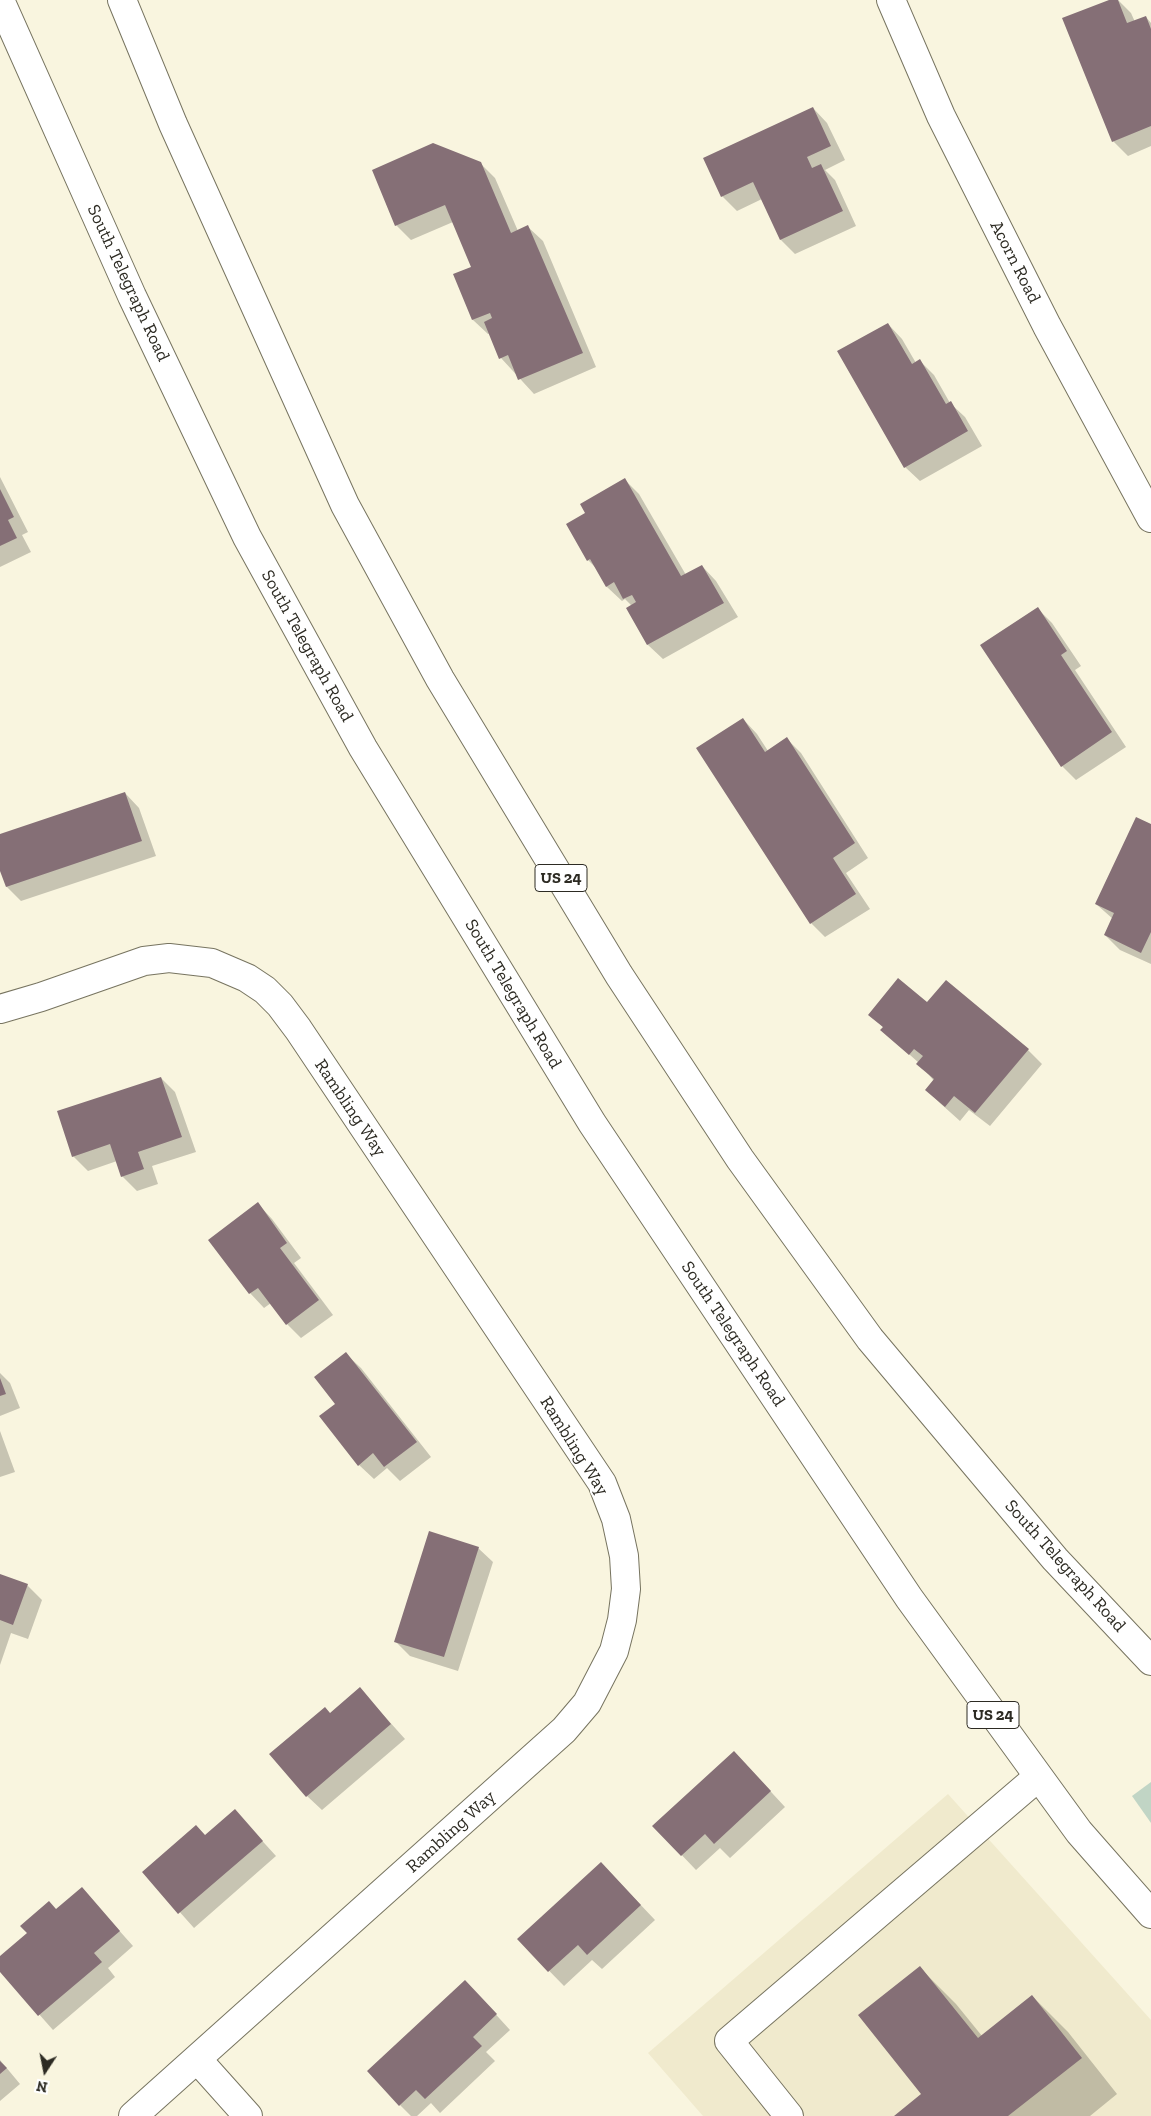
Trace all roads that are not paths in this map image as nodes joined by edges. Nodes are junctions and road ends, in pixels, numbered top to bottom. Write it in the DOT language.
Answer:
graph roads {
  1 [pos="0,0"];
  2 [pos="122,0"];
  3 [pos="891,0"];
  4 [pos="1151,518"];
  5 [pos="0,1009"];
  6 [pos="1151,1661"];
  7 [pos="1038,1777"];
  8 [pos="1151,1914"];
  9 [pos="197,2059"];
  10 [pos="133,2116"];
  11 [pos="248,2116"];
  12 [pos="789,2116"];
  1 -- 7 [label="main road, South Telegraph Road / US 24"];
  2 -- 6 [label="main road, South Telegraph Road / US 24"];
  3 -- 4 [label="main road, Acorn Road"];
  5 -- 9 [label="main road, Rambling Way"];
  7 -- 8 [label="main road, South Telegraph Road / US 24"];
  7 -- 12 [label="main road"];
  9 -- 10 [label="main road, Rambling Way"];
  9 -- 11 [label="main road"];
}
